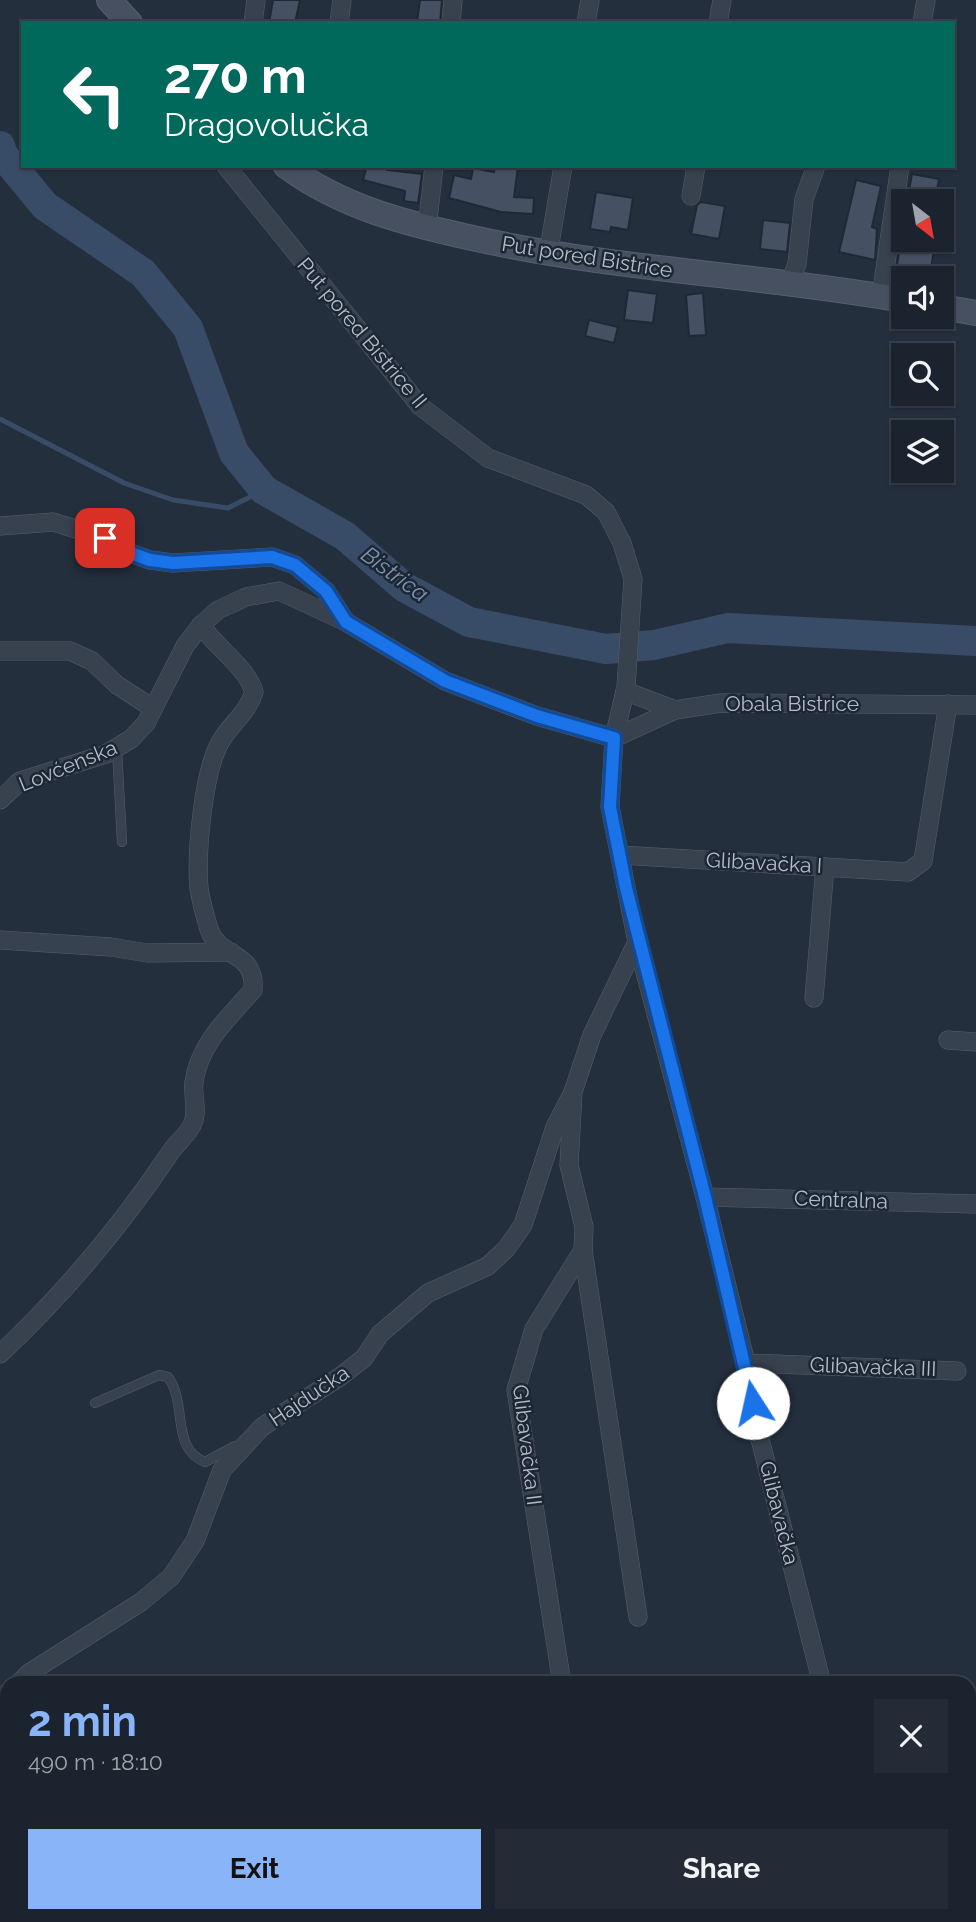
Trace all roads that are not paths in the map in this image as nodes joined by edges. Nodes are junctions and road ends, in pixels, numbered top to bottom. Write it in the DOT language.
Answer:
graph roads {
  1 [pos="109,0"];
  2 [pos="256,0"];
  3 [pos="342,0"];
  4 [pos="453,0"];
  5 [pos="590,0"];
  6 [pos="722,0"];
  7 [pos="926,0"];
  8 [pos="128,21"];
  9 [pos="253,21"];
  10 [pos="339,21"];
  11 [pos="451,21"];
  12 [pos="586,21"];
  13 [pos="718,21"];
  14 [pos="922,21"];
  15 [pos="228,168"];
  16 [pos="292,168"];
  17 [pos="434,168"];
  18 [pos="563,168"];
  19 [pos="696,168"];
  20 [pos="815,168"];
  21 [pos="900,168"];
  22 [pos="313,175"];
  23 [pos="691,196"];
  24 [pos="427,228"];
  25 [pos="548,255"];
  26 [pos="894,266"];
  27 [pos="789,286"];
  28 [pos="891,298"];
  29 [pos="954,309"];
  30 [pos="976,313"];
  31 [pos="0,526"];
  32 [pos="346,622"];
  33 [pos="201,625"];
  34 [pos="0,651"];
  35 [pos="625,689"];
  36 [pos="948,704"];
  37 [pos="976,705"];
  38 [pos="151,707"];
  39 [pos="675,710"];
  40 [pos="614,738"];
  41 [pos="117,749"];
  42 [pos="0,800"];
  43 [pos="122,842"];
  44 [pos="620,855"];
  45 [pos="825,867"];
  46 [pos="0,940"];
  47 [pos="637,942"];
  48 [pos="231,952"];
  49 [pos="814,998"];
  50 [pos="948,1040"];
  51 [pos="976,1042"];
  52 [pos="573,1092"];
  53 [pos="705,1197"];
  54 [pos="976,1204"];
  55 [pos="583,1250"];
  56 [pos="0,1354"];
  57 [pos="746,1363"];
  58 [pos="957,1371"];
  59 [pos="95,1403"];
  60 [pos="262,1427"];
  61 [pos="638,1617"];
  62 [pos="30,1676"];
  63 [pos="561,1676"];
  64 [pos="820,1676"];
  1 -- 8 [label="street"];
  2 -- 9 [label="street"];
  3 -- 10 [label="street"];
  4 -- 11 [label="street"];
  5 -- 12 [label="street"];
  6 -- 13 [label="street"];
  7 -- 14 [label="street"];
  15 -- 35 [label="street, Put pored Bistrice II"];
  16 -- 22 [label="street, Put pored Bistrice"];
  17 -- 24 [label="street"];
  18 -- 25 [label="street"];
  19 -- 23 [label="street"];
  20 -- 27 [label="street"];
  21 -- 26 [label="street"];
  22 -- 24 [label="street, Put pored Bistrice"];
  24 -- 25 [label="street, Put pored Bistrice"];
  25 -- 27 [label="street, Put pored Bistrice"];
  27 -- 28 [label="street, Put pored Bistrice"];
  29 -- 30 [label="street"];
  31 -- 32 [label="street"];
  32 -- 33 [label="street, Lovćenska"];
  32 -- 40 [label="street, Lovćenska"];
  33 -- 38 [label="street, Lovćenska"];
  33 -- 48 [label="street"];
  34 -- 38 [label="street"];
  35 -- 39 [label="street"];
  35 -- 40 [label="street, Glibavačka"];
  36 -- 37 [label="street, Obala Bistrice"];
  36 -- 39 [label="street, Obala Bistrice"];
  36 -- 45 [label="street, Glibavačka I"];
  38 -- 41 [label="street, Lovćenska"];
  39 -- 40 [label="street, Obala Bistrice"];
  40 -- 44 [label="street, Glibavačka"];
  41 -- 42 [label="street, Lovćenska"];
  41 -- 43 [label="lane"];
  44 -- 45 [label="street, Glibavačka I"];
  44 -- 47 [label="street, Glibavačka"];
  45 -- 49 [label="street"];
  46 -- 48 [label="street"];
  47 -- 52 [label="street"];
  47 -- 53 [label="street, Glibavačka"];
  48 -- 56 [label="street"];
  50 -- 51 [label="street"];
  52 -- 55 [label="street"];
  52 -- 60 [label="street, Hajdučka"];
  53 -- 54 [label="street, Centralna"];
  53 -- 57 [label="street, Glibavačka"];
  55 -- 61 [label="street"];
  55 -- 63 [label="street, Glibavačka II"];
  57 -- 58 [label="street, Glibavačka III"];
  57 -- 64 [label="street, Glibavačka"];
  59 -- 60 [label="lane"];
  60 -- 62 [label="street, Hajdučka"];
}
